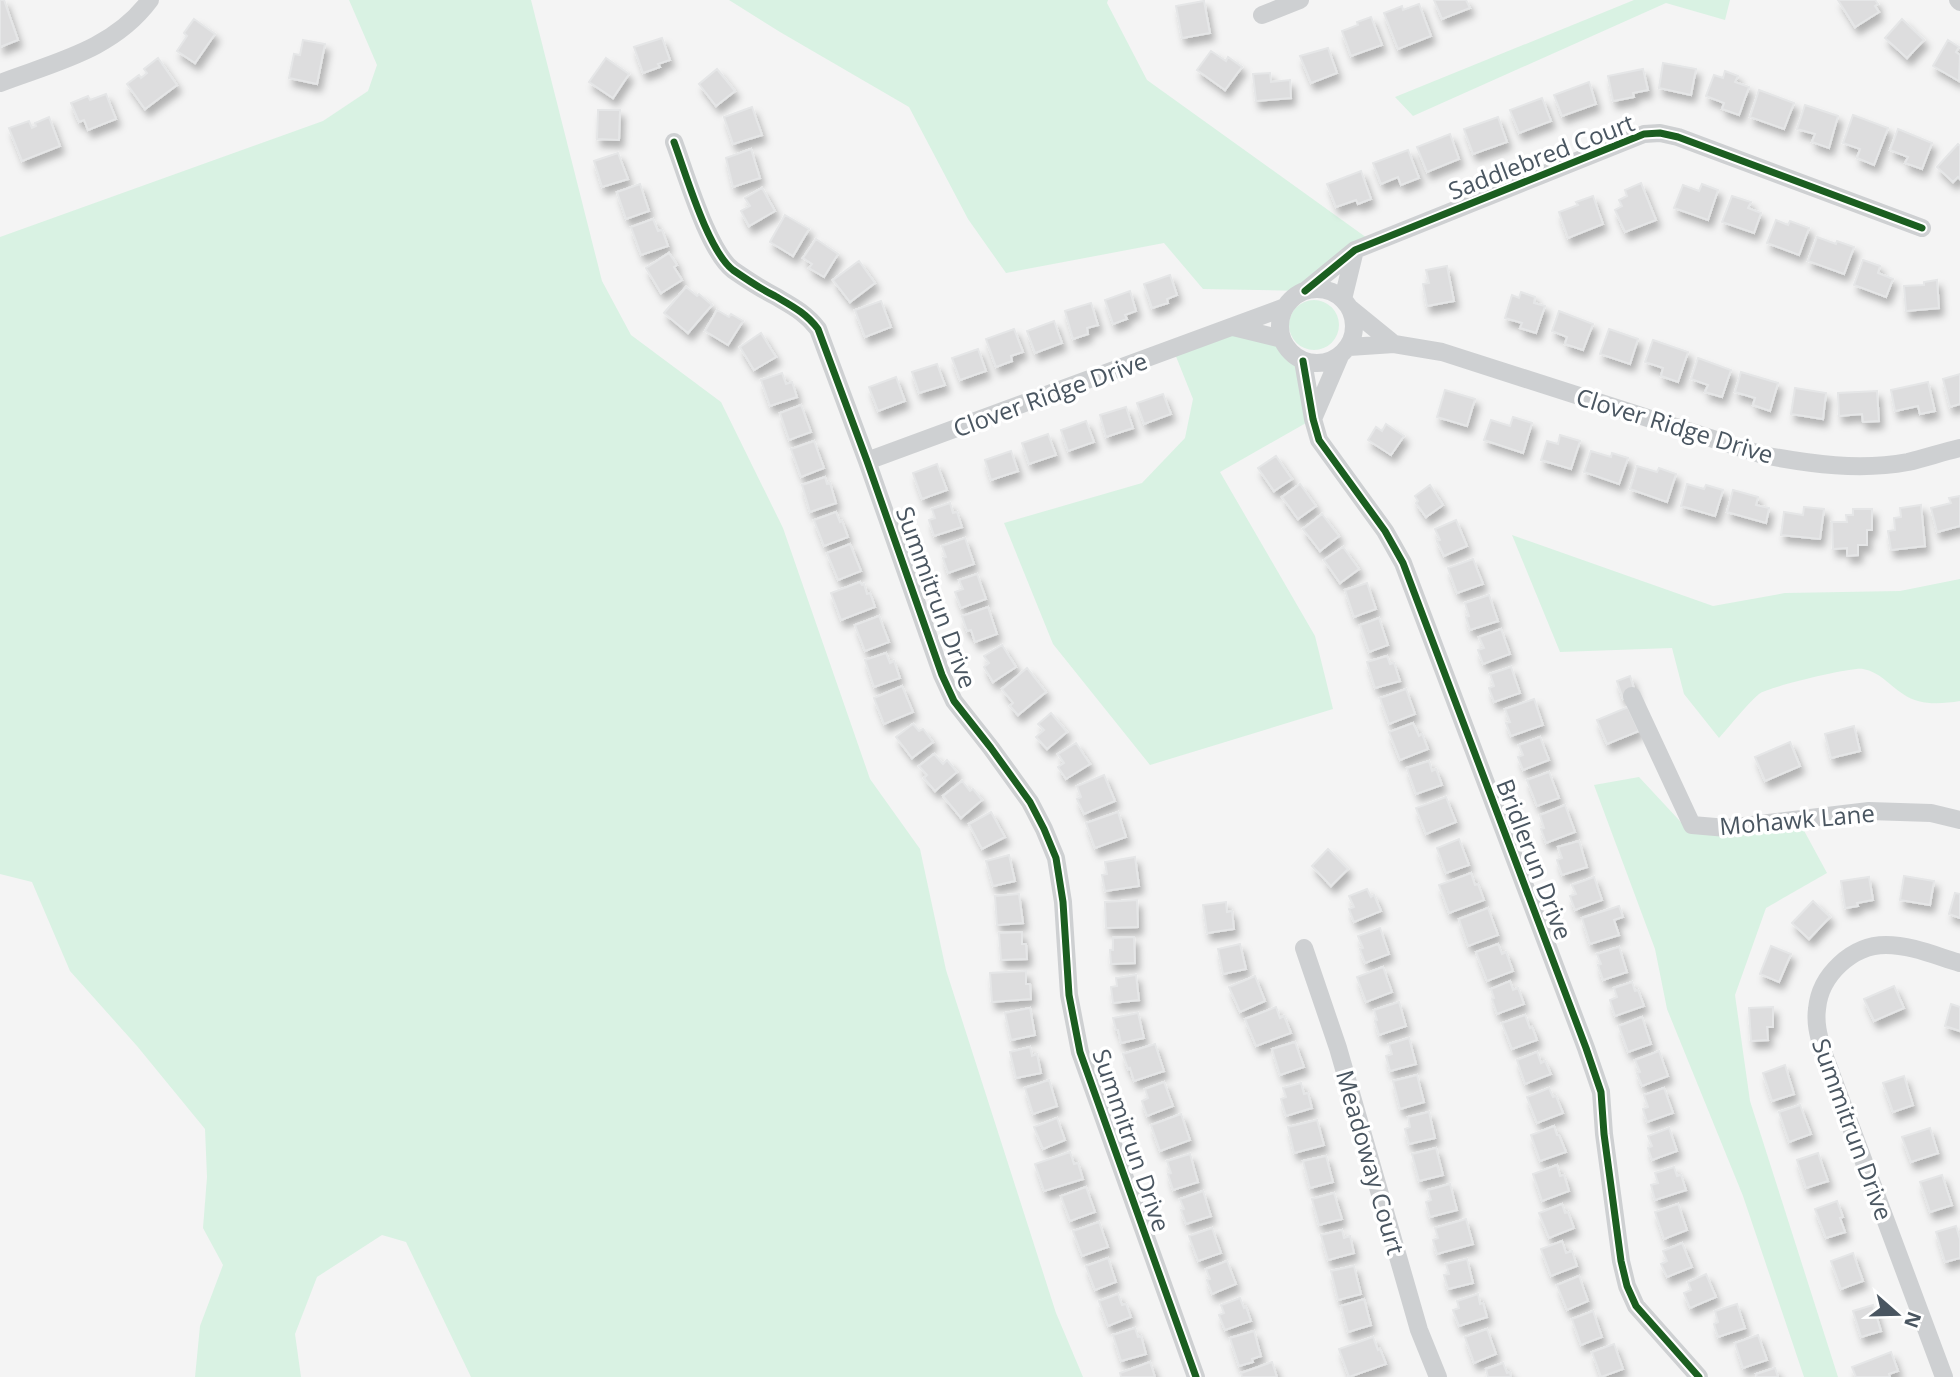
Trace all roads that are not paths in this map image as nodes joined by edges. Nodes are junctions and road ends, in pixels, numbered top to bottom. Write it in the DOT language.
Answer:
graph roads {
  1 [pos="150,0"];
  2 [pos="1300,0"];
  3 [pos="1262,15"];
  4 [pos="0,83"];
  5 [pos="674,142"];
  6 [pos="1922,228"];
  7 [pos="1355,250"];
  8 [pos="1305,291"];
  9 [pos="1347,304"];
  10 [pos="1285,307"];
  11 [pos="1233,327"];
  12 [pos="1282,339"];
  13 [pos="1394,344"];
  14 [pos="1344,351"];
  15 [pos="1303,361"];
  16 [pos="1313,419"];
  17 [pos="1960,448"];
  18 [pos="867,461"];
  19 [pos="1632,696"];
  20 [pos="1960,820"];
  21 [pos="1304,948"];
  22 [pos="1960,963"];
  23 [pos="1196,1377"];
  24 [pos="1438,1377"];
  25 [pos="1699,1377"];
  26 [pos="1944,1377"];
  1 -- 4 [label="street"];
  2 -- 3 [label="street"];
  5 -- 18 [label="street, Summitrun Drive"];
  6 -- 7 [label="street, Saddlebred Court"];
  7 -- 8 [label="street, Saddlebred Court"];
  7 -- 9 [label="street"];
  8 -- 9 [label="street, Clover Ridge Drive"];
  8 -- 10 [label="street, Clover Ridge Drive"];
  9 -- 13 [label="street, Clover Ridge Drive"];
  9 -- 14 [label="street"];
  10 -- 11 [label="street, Clover Ridge Drive"];
  10 -- 12 [label="street"];
  11 -- 12 [label="street"];
  11 -- 18 [label="street, Clover Ridge Drive"];
  12 -- 15 [label="street"];
  13 -- 14 [label="street, Clover Ridge Drive"];
  13 -- 17 [label="street, Clover Ridge Drive"];
  14 -- 15 [label="street, Clover Ridge Drive"];
  14 -- 16 [label="street"];
  15 -- 16 [label="street, Bridlerun Drive"];
  16 -- 25 [label="street, Bridlerun Drive"];
  18 -- 23 [label="street, Summitrun Drive"];
  19 -- 20 [label="street, Mohawk Lane"];
  21 -- 24 [label="street, Meadoway Court"];
  22 -- 26 [label="street, Summitrun Drive"];
}
